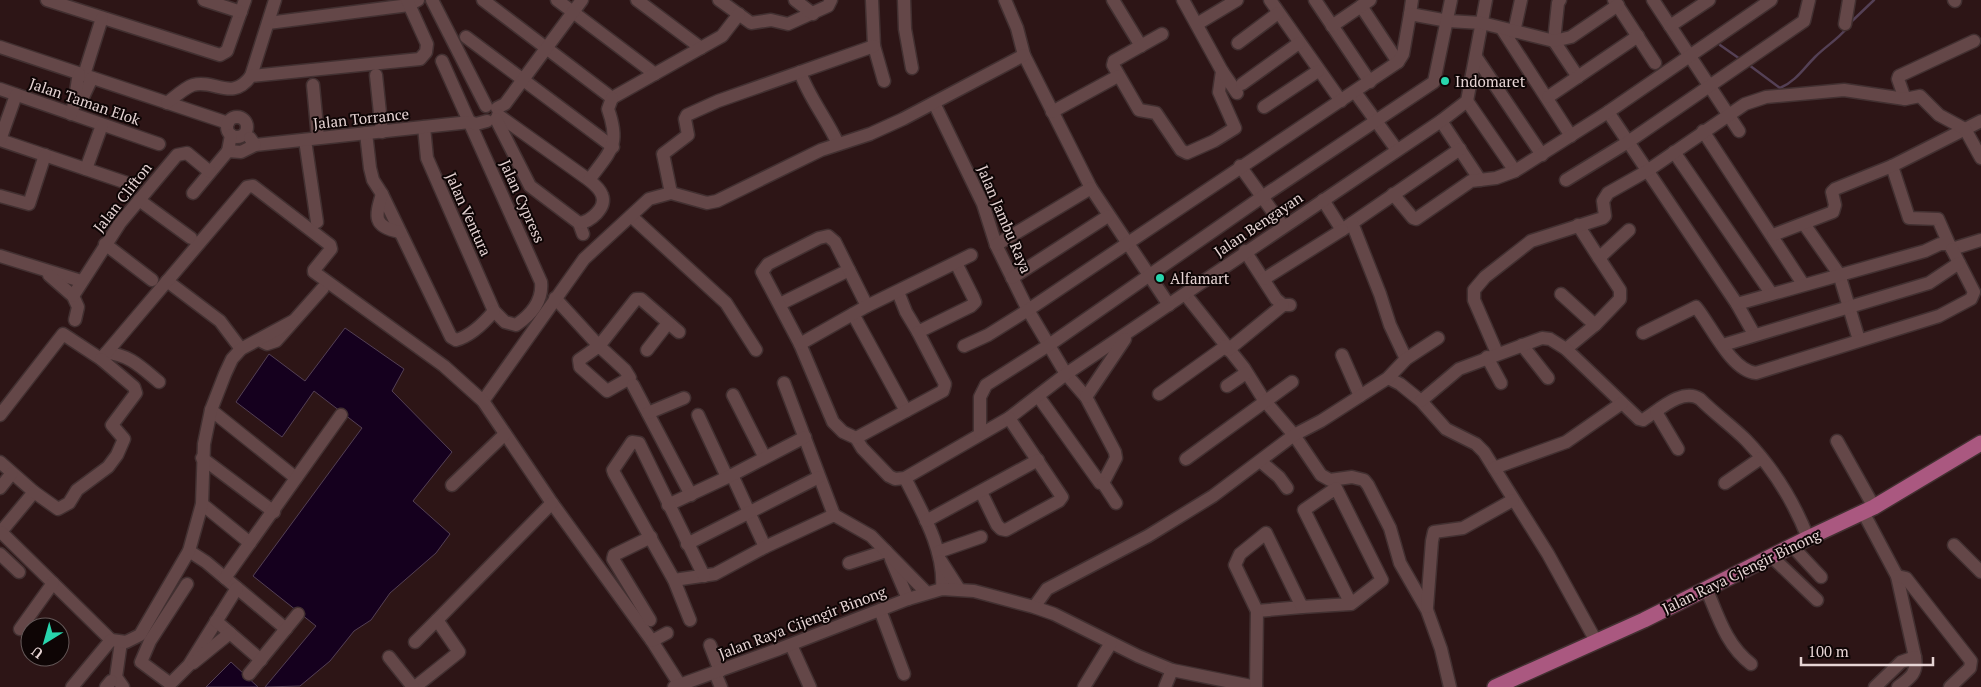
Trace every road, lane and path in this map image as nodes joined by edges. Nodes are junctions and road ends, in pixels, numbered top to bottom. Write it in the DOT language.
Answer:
graph roads {
  1 [pos="47,0"];
  2 [pos="204,0"];
  3 [pos="275,0"];
  4 [pos="432,0"];
  5 [pos="483,0"];
  6 [pos="557,0"];
  7 [pos="582,0"];
  8 [pos="638,0"];
  9 [pos="719,0"];
  10 [pos="795,0"];
  11 [pos="831,0"];
  12 [pos="872,0"];
  13 [pos="904,0"];
  14 [pos="1005,0"];
  15 [pos="1113,0"];
  16 [pos="1183,0"];
  17 [pos="1237,0"];
  18 [pos="1270,0"];
  19 [pos="1315,0"];
  20 [pos="1412,0"];
  21 [pos="1451,0"];
  22 [pos="1486,0"];
  23 [pos="1521,0"];
  24 [pos="1560,0"];
  25 [pos="1654,0"];
  26 [pos="1709,0"];
  27 [pos="1771,0"];
  28 [pos="1809,0"];
  29 [pos="1849,0"];
  30 [pos="411,2"];
  31 [pos="1365,3"];
  32 [pos="1616,3"];
  33 [pos="243,6"];
  34 [pos="573,12"];
  35 [pos="1278,13"];
  36 [pos="739,14"];
  37 [pos="813,14"];
  38 [pos="1410,14"];
  39 [pos="102,18"];
  40 [pos="1448,21"];
  41 [pos="268,23"];
  42 [pos="1482,23"];
  43 [pos="1197,24"];
  44 [pos="1845,24"];
  45 [pos="1332,26"];
  46 [pos="1670,26"];
  47 [pos="1508,30"];
  48 [pos="1162,34"];
  49 [pos="1638,36"];
  50 [pos="466,37"];
  51 [pos="1554,41"];
  52 [pos="1974,41"];
  53 [pos="1238,43"];
  54 [pos="1298,43"];
  55 [pos="874,46"];
  56 [pos="1141,46"];
  57 [pos="0,48"];
  58 [pos="547,48"];
  59 [pos="701,48"];
  60 [pos="1024,55"];
  61 [pos="1690,56"];
  62 [pos="1476,57"];
  63 [pos="459,62"];
  64 [pos="1398,62"];
  65 [pos="1655,64"];
  66 [pos="912,68"];
  67 [pos="1222,71"];
  68 [pos="1318,71"];
  69 [pos="800,72"];
  70 [pos="655,74"];
  71 [pos="376,75"];
  72 [pos="85,76"];
  73 [pos="251,76"];
  74 [pos="1118,76"];
  75 [pos="1578,77"];
  76 [pos="523,80"];
  77 [pos="884,81"];
  78 [pos="1370,82"];
  79 [pos="1709,84"];
  80 [pos="313,85"];
  81 [pos="0,89"];
  82 [pos="1355,92"];
  83 [pos="16,95"];
  84 [pos="1548,97"];
  85 [pos="612,98"];
  86 [pos="1905,99"];
  87 [pos="1341,101"];
  88 [pos="1467,101"];
  89 [pos="167,103"];
  90 [pos="934,103"];
  91 [pos="1264,107"];
  92 [pos="73,109"];
  93 [pos="1052,112"];
  94 [pos="1608,112"];
  95 [pos="491,113"];
  96 [pos="1728,115"];
  97 [pos="1441,121"];
  98 [pos="1981,121"];
  99 [pos="470,122"];
  100 [pos="1376,122"];
  101 [pos="613,123"];
  102 [pos="102,125"];
  103 [pos="424,127"];
  104 [pos="229,129"];
  105 [pos="1965,129"];
  106 [pos="1703,130"];
  107 [pos="1739,131"];
  108 [pos="382,132"];
  109 [pos="366,133"];
  110 [pos="597,134"];
  111 [pos="1571,136"];
  112 [pos="312,139"];
  113 [pos="0,140"];
  114 [pos="1628,142"];
  115 [pos="159,144"];
  116 [pos="838,144"];
  117 [pos="255,145"];
  118 [pos="613,146"];
  119 [pos="1460,149"];
  120 [pos="1397,150"];
  121 [pos="228,151"];
  122 [pos="1674,152"];
  123 [pos="1542,155"];
  124 [pos="46,156"];
  125 [pos="1981,158"];
  126 [pos="1240,166"];
  127 [pos="1892,166"];
  128 [pos="86,169"];
  129 [pos="1515,171"];
  130 [pos="1647,171"];
  131 [pos="210,172"];
  132 [pos="589,180"];
  133 [pos="1480,180"];
  134 [pos="1566,180"];
  135 [pos="130,184"];
  136 [pos="1091,188"];
  137 [pos="194,193"];
  138 [pos="671,193"];
  139 [pos="1393,194"];
  140 [pos="0,196"];
  141 [pos="1262,196"];
  142 [pos="139,200"];
  143 [pos="1323,200"];
  144 [pos="631,216"];
  145 [pos="1108,216"];
  146 [pos="317,222"];
  147 [pos="1804,224"];
  148 [pos="1578,225"];
  149 [pos="1283,226"];
  150 [pos="1347,227"];
  151 [pos="1629,230"];
  152 [pos="1774,235"];
  153 [pos="191,238"];
  154 [pos="1981,240"];
  155 [pos="105,244"];
  156 [pos="1128,244"];
  157 [pos="996,245"];
  158 [pos="1951,247"];
  159 [pos="1245,251"];
  160 [pos="972,254"];
  161 [pos="0,256"];
  162 [pos="1599,258"];
  163 [pos="956,263"];
  164 [pos="1959,263"];
  165 [pos="849,270"];
  166 [pos="46,272"];
  167 [pos="1149,274"];
  168 [pos="1839,274"];
  169 [pos="1012,278"];
  170 [pos="1264,279"];
  171 [pos="152,280"];
  172 [pos="81,281"];
  173 [pos="168,281"];
  174 [pos="1803,284"];
  175 [pos="323,288"];
  176 [pos="898,292"];
  177 [pos="1771,293"];
  178 [pos="1185,294"];
  179 [pos="1562,294"];
  180 [pos="73,296"];
  181 [pos="555,298"];
  182 [pos="780,304"];
  183 [pos="1737,304"];
  184 [pos="1169,305"];
  185 [pos="867,306"];
  186 [pos="1850,307"];
  187 [pos="1028,310"];
  188 [pos="494,311"];
  189 [pos="853,314"];
  190 [pos="75,320"];
  191 [pos="668,322"];
  192 [pos="1595,325"];
  193 [pos="678,332"];
  194 [pos="918,332"];
  195 [pos="1643,333"];
  196 [pos="1128,334"];
  197 [pos="1754,334"];
  198 [pos="1438,338"];
  199 [pos="1859,340"];
  200 [pos="800,344"];
  201 [pos="1048,345"];
  202 [pos="1522,345"];
  203 [pos="1723,345"];
  204 [pos="964,346"];
  205 [pos="1227,348"];
  206 [pos="241,349"];
  207 [pos="1566,349"];
  208 [pos="647,350"];
  209 [pos="756,350"];
  210 [pos="1342,355"];
  211 [pos="1492,355"];
  212 [pos="103,356"];
  213 [pos="1406,359"];
  214 [pos="1246,373"];
  215 [pos="1066,374"];
  216 [pos="1388,378"];
  217 [pos="1548,378"];
  218 [pos="159,382"];
  219 [pos="1292,382"];
  220 [pos="784,383"];
  221 [pos="1501,383"];
  222 [pos="633,385"];
  223 [pos="1227,386"];
  224 [pos="1159,394"];
  225 [pos="733,395"];
  226 [pos="1038,396"];
  227 [pos="1360,396"];
  228 [pos="684,398"];
  229 [pos="1086,398"];
  230 [pos="1264,400"];
  231 [pos="482,401"];
  232 [pos="1421,401"];
  233 [pos="1622,403"];
  234 [pos="211,410"];
  235 [pos="906,411"];
  236 [pos="1656,412"];
  237 [pos="648,414"];
  238 [pos="0,415"];
  239 [pos="341,415"];
  240 [pos="698,415"];
  241 [pos="1009,418"];
  242 [pos="980,433"];
  243 [pos="505,434"];
  244 [pos="1294,435"];
  245 [pos="805,437"];
  246 [pos="856,438"];
  247 [pos="1837,441"];
  248 [pos="1981,444"];
  249 [pos="1678,449"];
  250 [pos="764,456"];
  251 [pos="202,458"];
  252 [pos="1761,458"];
  253 [pos="1186,459"];
  254 [pos="1038,460"];
  255 [pos="1260,461"];
  256 [pos="0,462"];
  257 [pos="1494,468"];
  258 [pos="12,473"];
  259 [pos="730,476"];
  260 [pos="819,477"];
  261 [pos="296,478"];
  262 [pos="906,478"];
  263 [pos="1103,483"];
  264 [pos="1725,483"];
  265 [pos="452,485"];
  266 [pos="0,488"];
  267 [pos="1287,488"];
  268 [pos="34,492"];
  269 [pos="981,492"];
  270 [pos="690,495"];
  271 [pos="1513,500"];
  272 [pos="552,503"];
  273 [pos="202,504"];
  274 [pos="1116,504"];
  275 [pos="668,505"];
  276 [pos="1868,510"];
  277 [pos="749,511"];
  278 [pos="274,512"];
  279 [pos="834,515"];
  280 [pos="926,521"];
  281 [pos="0,533"];
  282 [pos="651,537"];
  283 [pos="981,537"];
  284 [pos="1808,538"];
  285 [pos="250,543"];
  286 [pos="687,544"];
  287 [pos="1954,545"];
  288 [pos="1792,546"];
  289 [pos="765,547"];
  290 [pos="189,551"];
  291 [pos="0,554"];
  292 [pos="888,554"];
  293 [pos="939,556"];
  294 [pos="1772,557"];
  295 [pos="849,563"];
  296 [pos="19,572"];
  297 [pos="1981,572"];
  298 [pos="704,576"];
  299 [pos="1897,576"];
  300 [pos="1821,577"];
  301 [pos="225,578"];
  302 [pos="674,580"];
  303 [pos="53,583"];
  304 [pos="188,584"];
  305 [pos="237,588"];
  306 [pos="1706,588"];
  307 [pos="942,589"];
  308 [pos="959,589"];
  309 [pos="926,592"];
  310 [pos="908,599"];
  311 [pos="1817,600"];
  312 [pos="1351,604"];
  313 [pos="1034,607"];
  314 [pos="1302,607"];
  315 [pos="880,610"];
  316 [pos="1427,610"];
  317 [pos="1257,611"];
  318 [pos="298,614"];
  319 [pos="29,617"];
  320 [pos="438,620"];
  321 [pos="650,620"];
  322 [pos="690,620"];
  323 [pos="216,621"];
  324 [pos="286,629"];
  325 [pos="230,633"];
  326 [pos="667,634"];
  327 [pos="145,638"];
  328 [pos="120,641"];
  329 [pos="652,641"];
  330 [pos="415,642"];
  331 [pos="1596,642"];
  332 [pos="1111,643"];
  333 [pos="710,644"];
  334 [pos="791,645"];
  335 [pos="389,657"];
  336 [pos="1915,657"];
  337 [pos="261,660"];
  338 [pos="141,662"];
  339 [pos="1751,664"];
  340 [pos="188,666"];
  341 [pos="1172,670"];
  342 [pos="718,672"];
  343 [pos="250,674"];
  344 [pos="904,674"];
  345 [pos="1229,685"];
  346 [pos="677,686"];
  347 [pos="72,687"];
  348 [pos="123,687"];
  349 [pos="414,687"];
  350 [pos="721,687"];
  351 [pos="810,687"];
  352 [pos="1084,687"];
  353 [pos="1165,687"];
  354 [pos="1256,687"];
  355 [pos="1450,687"];
  356 [pos="1495,687"];
  357 [pos="1875,687"];
  358 [pos="1898,687"];
  359 [pos="1950,687"];
  1 -- 39 [label="street"];
  2 -- 33 [label="street"];
  3 -- 41 [label="street"];
  4 -- 95 [label="street"];
  5 -- 58 [label="street"];
  6 -- 34 [label="street"];
  7 -- 34 [label="street"];
  8 -- 59 [label="street"];
  9 -- 36 [label="street"];
  10 -- 37 [label="street"];
  11 -- 37 [label="street"];
  12 -- 55 [label="street"];
  13 -- 66 [label="street"];
  14 -- 60 [label="street"];
  15 -- 56 [label="street"];
  16 -- 43 [label="street"];
  17 -- 43 [label="street"];
  18 -- 35 [label="street"];
  19 -- 45 [label="street"];
  20 -- 38 [label="street"];
  21 -- 40 [label="street"];
  22 -- 42 [label="street"];
  23 -- 47 [label="street"];
  24 -- 51 [label="street"];
  25 -- 46 [label="street"];
  26 -- 46 [label="street"];
  27 -- 61 [label="street"];
  28 -- 79 [label="street"];
  29 -- 44 [label="street"];
  30 -- 41 [label="street"];
  30 -- 73 [label="street"];
  31 -- 45 [label="street"];
  31 -- 64 [label="street"];
  32 -- 49 [label="street"];
  32 -- 51 [label="street"];
  33 -- 39 [label="street"];
  34 -- 58 [label="street"];
  34 -- 70 [label="street"];
  35 -- 53 [label="street"];
  35 -- 54 [label="street"];
  36 -- 37 [label="street"];
  36 -- 59 [label="street"];
  38 -- 40 [label="street"];
  38 -- 64 [label="street"];
  39 -- 72 [label="street"];
  40 -- 42 [label="street"];
  40 -- 100 [label="street"];
  41 -- 73 [label="street"];
  42 -- 47 [label="street"];
  42 -- 62 [label="street"];
  43 -- 67 [label="street"];
  45 -- 78 [label="street"];
  46 -- 61 [label="street"];
  47 -- 51 [label="street"];
  47 -- 84 [label="street"];
  48 -- 56 [label="street"];
  49 -- 65 [label="street"];
  49 -- 75 [label="street"];
  50 -- 76 [label="street"];
  51 -- 75 [label="street"];
  52 -- 86 [label="street"];
  54 -- 67 [label="street"];
  54 -- 68 [label="street"];
  55 -- 69 [label="street"];
  55 -- 77 [label="street"];
  56 -- 74 [label="street"];
  57 -- 72 [label="street"];
  58 -- 76 [label="street"];
  58 -- 85 [label="street"];
  59 -- 70 [label="street"];
  60 -- 90 [label="street"];
  60 -- 93 [label="street"];
  61 -- 79 [label="street"];
  61 -- 94 [label="street"];
  62 -- 88 [label="street"];
  62 -- 123 [label="street"];
  63 -- 99 [label="street, Jalan Cypress"];
  64 -- 78 [label="street"];
  67 -- 74 [label="street"];
  68 -- 87 [label="street"];
  68 -- 91 [label="street"];
  69 -- 116 [label="street"];
  69 -- 138 [label="street"];
  70 -- 85 [label="street"];
  71 -- 108 [label="street"];
  72 -- 89 [label="street"];
  72 -- 92 [label="street"];
  73 -- 89 [label="street"];
  74 -- 93 [label="street"];
  75 -- 84 [label="street"];
  76 -- 95 [label="street"];
  76 -- 110 [label="street"];
  78 -- 82 [label="street"];
  79 -- 96 [label="street"];
  79 -- 114 [label="street"];
  80 -- 112 [label="street"];
  81 -- 83 [label="street, Jalan Taman Elok"];
  82 -- 87 [label="street"];
  82 -- 100 [label="street"];
  83 -- 92 [label="street, Jalan Taman Elok"];
  83 -- 113 [label="street"];
  84 -- 111 [label="street"];
  85 -- 101 [label="street"];
  86 -- 96 [label="street"];
  86 -- 105 [label="street"];
  87 -- 126 [label="street"];
  88 -- 97 [label="street, Jalan Bengayan"];
  88 -- 129 [label="street"];
  89 -- 104 [label="street"];
  90 -- 116 [label="street"];
  90 -- 157 [label="street, Jalan Jambu Raya"];
  92 -- 102 [label="street, Jalan Taman Elok"];
  93 -- 136 [label="street"];
  94 -- 111 [label="street"];
  94 -- 114 [label="street"];
  95 -- 99 [label="street"];
  95 -- 132 [label="street"];
  95 -- 132 [label="street"];
  96 -- 106 [label="street"];
  96 -- 107 [label="street"];
  97 -- 119 [label="street"];
  97 -- 120 [label="street, Jalan Bengayan"];
  98 -- 105 [label="street"];
  99 -- 103 [label="street, Jalan Torrance"];
  99 -- 188 [label="street, Jalan Cypress"];
  100 -- 120 [label="street"];
  100 -- 141 [label="street"];
  101 -- 110 [label="street"];
  101 -- 118 [label="street"];
  102 -- 115 [label="street, Jalan Taman Elok"];
  102 -- 128 [label="street"];
  103 -- 108 [label="street, Jalan Torrance"];
  103 -- 188 [label="street, Jalan Ventura"];
  104 -- 117 [label="street"];
  104 -- 121 [label="street"];
  105 -- 125 [label="street"];
  105 -- 127 [label="street"];
  106 -- 122 [label="street"];
  106 -- 152 [label="street"];
  108 -- 109 [label="street, Jalan Torrance"];
  109 -- 112 [label="street, Jalan Torrance"];
  109 -- 188 [label="street"];
  110 -- 118 [label="street"];
  111 -- 123 [label="street"];
  112 -- 117 [label="street, Jalan Torrance"];
  112 -- 146 [label="street"];
  113 -- 124 [label="street"];
  114 -- 130 [label="street"];
  114 -- 134 [label="street"];
  116 -- 138 [label="street"];
  117 -- 121 [label="street, Jalan Torrance"];
  118 -- 132 [label="street"];
  119 -- 133 [label="street"];
  119 -- 139 [label="street"];
  120 -- 143 [label="street, Jalan Bengayan"];
  121 -- 131 [label="street"];
  122 -- 130 [label="street"];
  122 -- 177 [label="street"];
  123 -- 129 [label="street"];
  124 -- 128 [label="street"];
  124 -- 140 [label="street"];
  126 -- 141 [label="street"];
  126 -- 156 [label="street"];
  127 -- 147 [label="street"];
  127 -- 158 [label="street"];
  128 -- 135 [label="street"];
  129 -- 133 [label="street"];
  130 -- 148 [label="street"];
  130 -- 183 [label="street"];
  131 -- 137 [label="street"];
  131 -- 142 [label="street, Jalan Clifton"];
  133 -- 139 [label="street"];
  136 -- 145 [label="street"];
  136 -- 157 [label="street"];
  138 -- 144 [label="street"];
  139 -- 150 [label="street"];
  141 -- 149 [label="street"];
  141 -- 167 [label="street"];
  142 -- 153 [label="street"];
  142 -- 155 [label="street, Jalan Clifton"];
  143 -- 149 [label="street, Jalan Bengayan"];
  143 -- 150 [label="street"];
  144 -- 181 [label="street"];
  144 -- 209 [label="street"];
  145 -- 156 [label="street"];
  145 -- 169 [label="street"];
  147 -- 152 [label="street"];
  147 -- 168 [label="street"];
  148 -- 162 [label="street"];
  148 -- 211 [label="street"];
  149 -- 159 [label="street, Jalan Bengayan"];
  150 -- 170 [label="street"];
  150 -- 213 [label="street"];
  151 -- 162 [label="street"];
  152 -- 174 [label="street"];
  154 -- 158 [label="street"];
  155 -- 171 [label="street"];
  155 -- 172 [label="street, Jalan Clifton"];
  156 -- 167 [label="street"];
  156 -- 187 [label="street"];
  157 -- 169 [label="street, Jalan Jambu Raya"];
  158 -- 164 [label="street"];
  158 -- 168 [label="street"];
  159 -- 170 [label="street"];
  159 -- 178 [label="street, Jalan Bengayan"];
  160 -- 163 [label="street"];
  161 -- 166 [label="street"];
  162 -- 192 [label="street"];
  163 -- 176 [label="street"];
  163 -- 194 [label="street"];
  164 -- 186 [label="street"];
  164 -- 199 [label="street"];
  165 -- 182 [label="street"];
  165 -- 182 [label="street"];
  165 -- 185 [label="street"];
  166 -- 172 [label="street"];
  166 -- 180 [label="street"];
  167 -- 184 [label="street"];
  167 -- 201 [label="street"];
  168 -- 174 [label="street"];
  168 -- 186 [label="street"];
  169 -- 187 [label="street, Jalan Jambu Raya"];
  170 -- 205 [label="street"];
  172 -- 180 [label="street, Jalan Clifton"];
  173 -- 206 [label="street"];
  173 -- 212 [label="street"];
  173 -- 231 [label="street"];
  174 -- 177 [label="street"];
  175 -- 206 [label="street"];
  176 -- 185 [label="street"];
  176 -- 194 [label="street"];
  177 -- 183 [label="street"];
  178 -- 184 [label="street, Jalan Bengayan"];
  178 -- 205 [label="street"];
  179 -- 192 [label="street"];
  180 -- 190 [label="street"];
  181 -- 191 [label="street"];
  181 -- 231 [label="street"];
  182 -- 200 [label="street"];
  183 -- 197 [label="street"];
  184 -- 196 [label="street, Jalan Bengayan"];
  185 -- 189 [label="street"];
  186 -- 197 [label="street"];
  186 -- 199 [label="street"];
  187 -- 201 [label="street, Jalan Jambu Raya"];
  187 -- 204 [label="street"];
  189 -- 200 [label="street"];
  189 -- 235 [label="street"];
  191 -- 193 [label="street"];
  191 -- 208 [label="street"];
  192 -- 207 [label="street"];
  194 -- 235 [label="street"];
  195 -- 203 [label="street"];
  196 -- 215 [label="street, Jalan Bengayan"];
  196 -- 229 [label="street"];
  197 -- 203 [label="street"];
  198 -- 213 [label="street"];
  199 -- 203 [label="street"];
  200 -- 246 [label="street"];
  201 -- 215 [label="street, Jalan Jambu Raya"];
  201 -- 242 [label="street"];
  202 -- 207 [label="street"];
  202 -- 211 [label="street"];
  202 -- 217 [label="street"];
  205 -- 214 [label="street"];
  205 -- 224 [label="street"];
  206 -- 234 [label="street"];
  207 -- 233 [label="street"];
  210 -- 227 [label="street"];
  211 -- 221 [label="street"];
  211 -- 232 [label="street"];
  212 -- 218 [label="street"];
  212 -- 238 [label="street"];
  212 -- 268 [label="street"];
  213 -- 216 [label="street"];
  214 -- 223 [label="street"];
  214 -- 230 [label="street"];
  215 -- 226 [label="street, Jalan Bengayan"];
  215 -- 229 [label="street, Jalan Jambu Raya"];
  216 -- 227 [label="street"];
  216 -- 232 [label="street"];
  219 -- 230 [label="street"];
  220 -- 245 [label="street"];
  222 -- 237 [label="street"];
  225 -- 250 [label="street"];
  226 -- 241 [label="street, Jalan Bengayan"];
  226 -- 263 [label="street"];
  227 -- 244 [label="street"];
  228 -- 237 [label="street"];
  229 -- 263 [label="street, Jalan Jambu Raya"];
  230 -- 244 [label="street"];
  230 -- 253 [label="street"];
  231 -- 243 [label="street"];
  232 -- 257 [label="street"];
  233 -- 236 [label="street"];
  233 -- 257 [label="street"];
  234 -- 251 [label="street"];
  234 -- 261 [label="street"];
  235 -- 246 [label="street"];
  236 -- 249 [label="street"];
  236 -- 252 [label="street"];
  237 -- 270 [label="street"];
  239 -- 261 [label="street"];
  240 -- 259 [label="street"];
  241 -- 242 [label="street, Jalan Bengayan"];
  241 -- 254 [label="street"];
  242 -- 262 [label="street, Jalan Bengayan"];
  243 -- 265 [label="street"];
  243 -- 272 [label="street"];
  244 -- 255 [label="street"];
  244 -- 316 [label="street"];
  245 -- 250 [label="street"];
  245 -- 260 [label="street"];
  246 -- 262 [label="street"];
  247 -- 276 [label="street"];
  248 -- 276 [label="main road, Jalan Raya Cjengir Binong"];
  250 -- 259 [label="street"];
  251 -- 273 [label="street"];
  251 -- 278 [label="street"];
  252 -- 264 [label="street"];
  252 -- 284 [label="street"];
  254 -- 269 [label="street"];
  254 -- 269 [label="street"];
  255 -- 267 [label="street"];
  255 -- 313 [label="street"];
  256 -- 258 [label="street"];
  257 -- 271 [label="street"];
  258 -- 266 [label="street"];
  258 -- 268 [label="street"];
  259 -- 270 [label="street"];
  259 -- 277 [label="street"];
  260 -- 277 [label="street"];
  260 -- 279 [label="street"];
  261 -- 278 [label="street"];
  262 -- 280 [label="street"];
  263 -- 274 [label="street"];
  268 -- 281 [label="street"];
  269 -- 280 [label="street"];
  270 -- 275 [label="street"];
  271 -- 316 [label="street"];
  271 -- 331 [label="street"];
  272 -- 320 [label="street"];
  272 -- 329 [label="street"];
  273 -- 285 [label="street"];
  273 -- 290 [label="street"];
  275 -- 282 [label="street"];
  275 -- 286 [label="street"];
  276 -- 284 [label="main road, Jalan Raya Cjengir Binong"];
  276 -- 299 [label="street"];
  277 -- 286 [label="street"];
  277 -- 289 [label="street"];
  278 -- 285 [label="street"];
  279 -- 289 [label="street"];
  279 -- 292 [label="street"];
  280 -- 293 [label="street"];
  281 -- 303 [label="street"];
  282 -- 302 [label="street"];
  282 -- 321 [label="street"];
  283 -- 293 [label="street"];
  284 -- 288 [label="main road, Jalan Raya Cjengir Binong"];
  285 -- 301 [label="street"];
  286 -- 298 [label="street"];
  287 -- 297 [label="street"];
  288 -- 294 [label="main road, Jalan Raya Cjengir Binong"];
  288 -- 300 [label="street"];
  289 -- 298 [label="street"];
  290 -- 301 [label="street"];
  290 -- 327 [label="street"];
  291 -- 296 [label="street"];
  292 -- 295 [label="street"];
  292 -- 309 [label="street"];
  292 -- 310 [label="street"];
  293 -- 307 [label="street"];
  293 -- 308 [label="street"];
  294 -- 306 [label="main road, Jalan Raya Cjengir Binong"];
  294 -- 311 [label="street"];
  298 -- 302 [label="street"];
  299 -- 336 [label="street"];
  299 -- 359 [label="street"];
  301 -- 305 [label="street"];
  302 -- 322 [label="street"];
  303 -- 319 [label="street"];
  303 -- 328 [label="street"];
  304 -- 327 [label="street"];
  305 -- 323 [label="street"];
  305 -- 324 [label="street"];
  306 -- 331 [label="main road, Jalan Raya Cjengir Binong"];
  306 -- 339 [label="street"];
  307 -- 308 [label="street, Jalan Raya Cijengir Binong"];
  307 -- 309 [label="street, Jalan Raya Cijengir Binong"];
  308 -- 313 [label="street, Jalan Raya Cijengir Binong"];
  309 -- 310 [label="street, Jalan Raya Cijengir Binong"];
  310 -- 315 [label="street, Jalan Raya Cijengir Binong"];
  312 -- 312 [label="street"];
  312 -- 314 [label="street"];
  313 -- 332 [label="street, Jalan Raya Cijengir Binong"];
  314 -- 317 [label="street"];
  314 -- 317 [label="street"];
  315 -- 334 [label="street, Jalan Raya Cijengir Binong"];
  315 -- 344 [label="street"];
  316 -- 355 [label="street"];
  317 -- 354 [label="street"];
  318 -- 324 [label="street"];
  320 -- 330 [label="street"];
  320 -- 349 [label="street"];
  323 -- 325 [label="street"];
  323 -- 340 [label="street"];
  324 -- 337 [label="street"];
  325 -- 337 [label="street"];
  325 -- 340 [label="street"];
  326 -- 329 [label="street"];
  327 -- 328 [label="street"];
  327 -- 338 [label="street"];
  328 -- 338 [label="street"];
  328 -- 347 [label="street"];
  328 -- 348 [label="street"];
  329 -- 346 [label="street"];
  331 -- 356 [label="main road, Jalan Raya Cjengir Binong"];
  332 -- 341 [label="street, Jalan Raya Cijengir Binong"];
  332 -- 352 [label="street"];
  333 -- 342 [label="street"];
  334 -- 342 [label="street, Jalan Raya Cijengir Binong"];
  334 -- 351 [label="street"];
  335 -- 349 [label="street"];
  336 -- 357 [label="street"];
  336 -- 358 [label="street"];
  337 -- 343 [label="street"];
  338 -- 340 [label="street"];
  341 -- 345 [label="street, Jalan Raya Cijengir Binong"];
  341 -- 353 [label="street"];
  342 -- 346 [label="street, Jalan Raya Cijengir Binong"];
  342 -- 350 [label="street"];
  345 -- 354 [label="street, Jalan Raya Cijengir Binong"];
}
